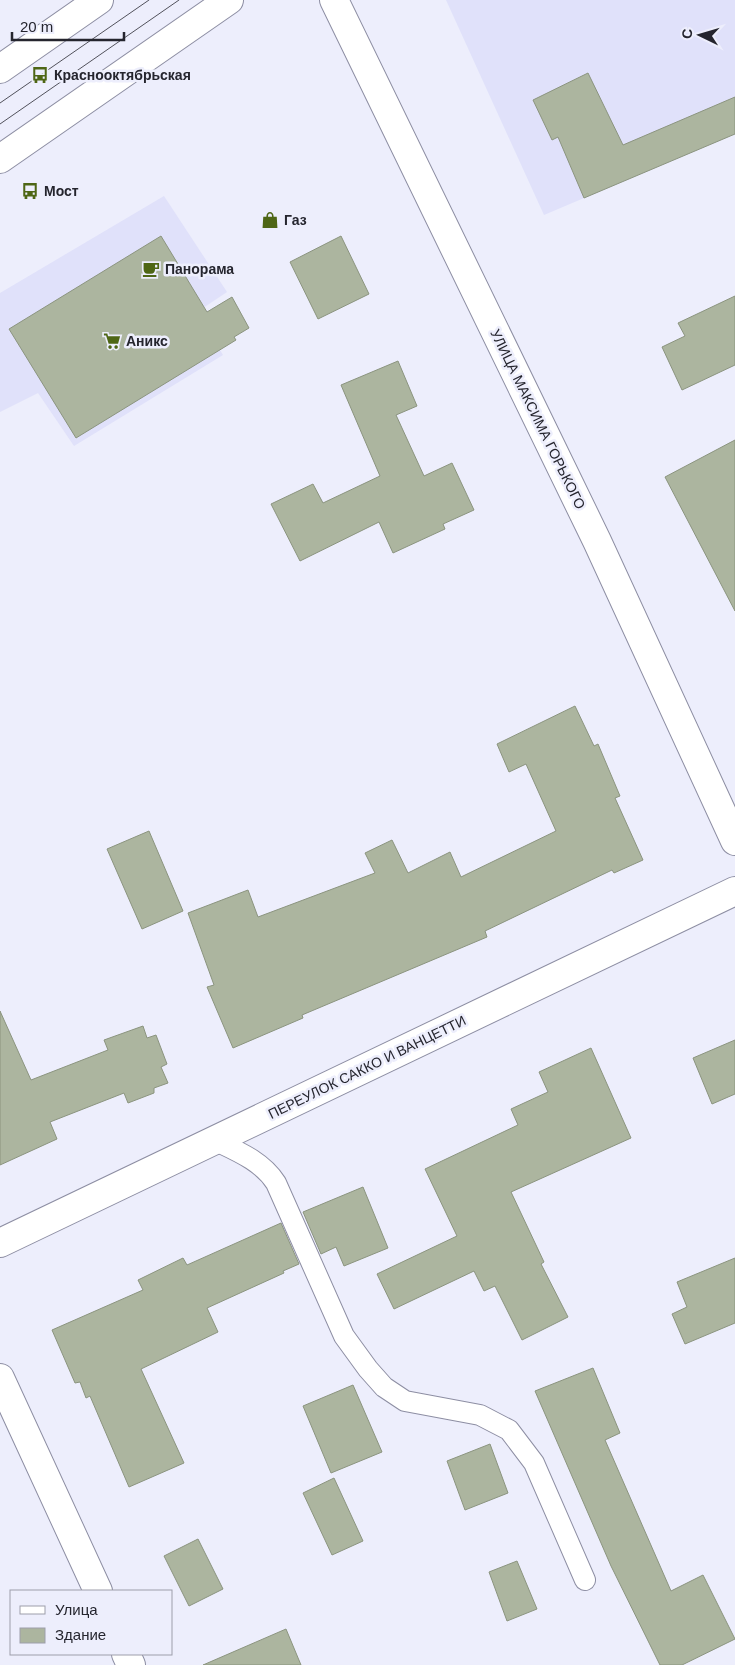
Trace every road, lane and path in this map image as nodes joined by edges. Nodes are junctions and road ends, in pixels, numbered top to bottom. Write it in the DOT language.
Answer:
graph roads {
  1 [pos="99,0"];
  2 [pos="229,0"];
  3 [pos="334,0"];
  4 [pos="0,69"];
  5 [pos="0,159"];
  6 [pos="735,841"];
  7 [pos="735,891"];
  8 [pos="214,1140"];
  9 [pos="0,1243"];
  10 [pos="0,1378"];
  11 [pos="584,1580"];
  12 [pos="98,1590"];
  1 -- 4 [label="main road"];
  2 -- 5 [label="main road"];
  3 -- 6 [label="main road, УЛИЦА МАКСИМА ГОРЬКОГО"];
  7 -- 8 [label="main road, ПЕРЕУЛОК САККО И ВАНЦЕТТИ"];
  8 -- 9 [label="main road, ПЕРЕУЛОК САККО И ВАНЦЕТТИ"];
  8 -- 11 [label="lane"];
  10 -- 12 [label="main road"];
}
